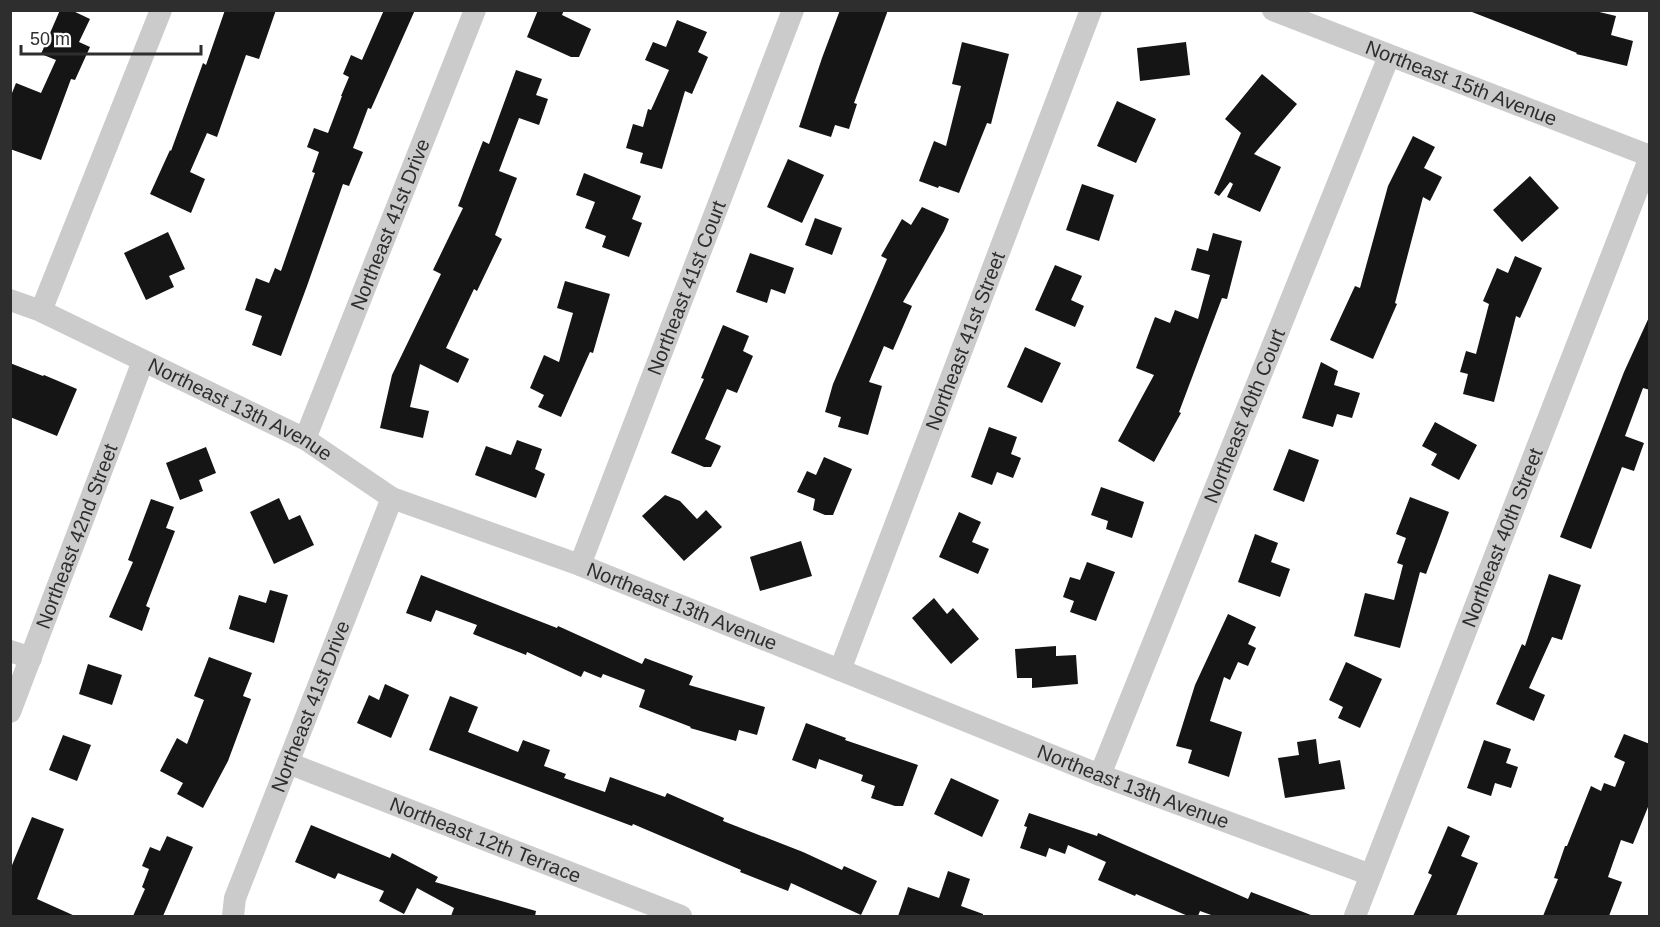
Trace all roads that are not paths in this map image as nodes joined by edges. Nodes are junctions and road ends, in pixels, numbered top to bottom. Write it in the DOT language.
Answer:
graph roads {
  1 [pos="161,10"];
  2 [pos="475,10"];
  3 [pos="793,10"];
  4 [pos="1091,10"];
  5 [pos="1273,10"];
  6 [pos="1389,56"];
  7 [pos="1650,157"];
  8 [pos="10,300"];
  9 [pos="41,311"];
  10 [pos="143,361"];
  11 [pos="305,439"];
  12 [pos="392,498"];
  13 [pos="580,565"];
  14 [pos="21,655"];
  15 [pos="840,670"];
  16 [pos="10,712"];
  17 [pos="288,763"];
  18 [pos="1100,776"];
  19 [pos="1371,875"];
  20 [pos="233,916"];
  21 [pos="681,916"];
  22 [pos="1355,916"];
  1 -- 9 [label="street"];
  2 -- 11 [label="street, Northeast 41st Drive"];
  3 -- 13 [label="street, Northeast 41st Court"];
  4 -- 15 [label="street, Northeast 41st Street"];
  5 -- 6 [label="street, Northeast 15th Avenue"];
  6 -- 7 [label="street, Northeast 15th Avenue"];
  6 -- 18 [label="street, Northeast 40th Court"];
  7 -- 19 [label="street, Northeast 40th Street"];
  8 -- 9 [label="street, Northeast 13th Avenue"];
  9 -- 10 [label="street, Northeast 13th Avenue"];
  10 -- 11 [label="street, Northeast 13th Avenue"];
  10 -- 14 [label="street, Northeast 42nd Street"];
  11 -- 12 [label="street, Northeast 13th Avenue"];
  12 -- 13 [label="street, Northeast 13th Avenue"];
  12 -- 17 [label="street, Northeast 41st Drive"];
  13 -- 15 [label="street, Northeast 13th Avenue"];
  14 -- 16 [label="street, Northeast 42nd Street"];
  15 -- 18 [label="street, Northeast 13th Avenue"];
  17 -- 20 [label="street, Northeast 41st Drive"];
  17 -- 21 [label="street, Northeast 12th Terrace"];
  18 -- 19 [label="street, Northeast 13th Avenue"];
  19 -- 22 [label="street, Northeast 40th Street"];
}
